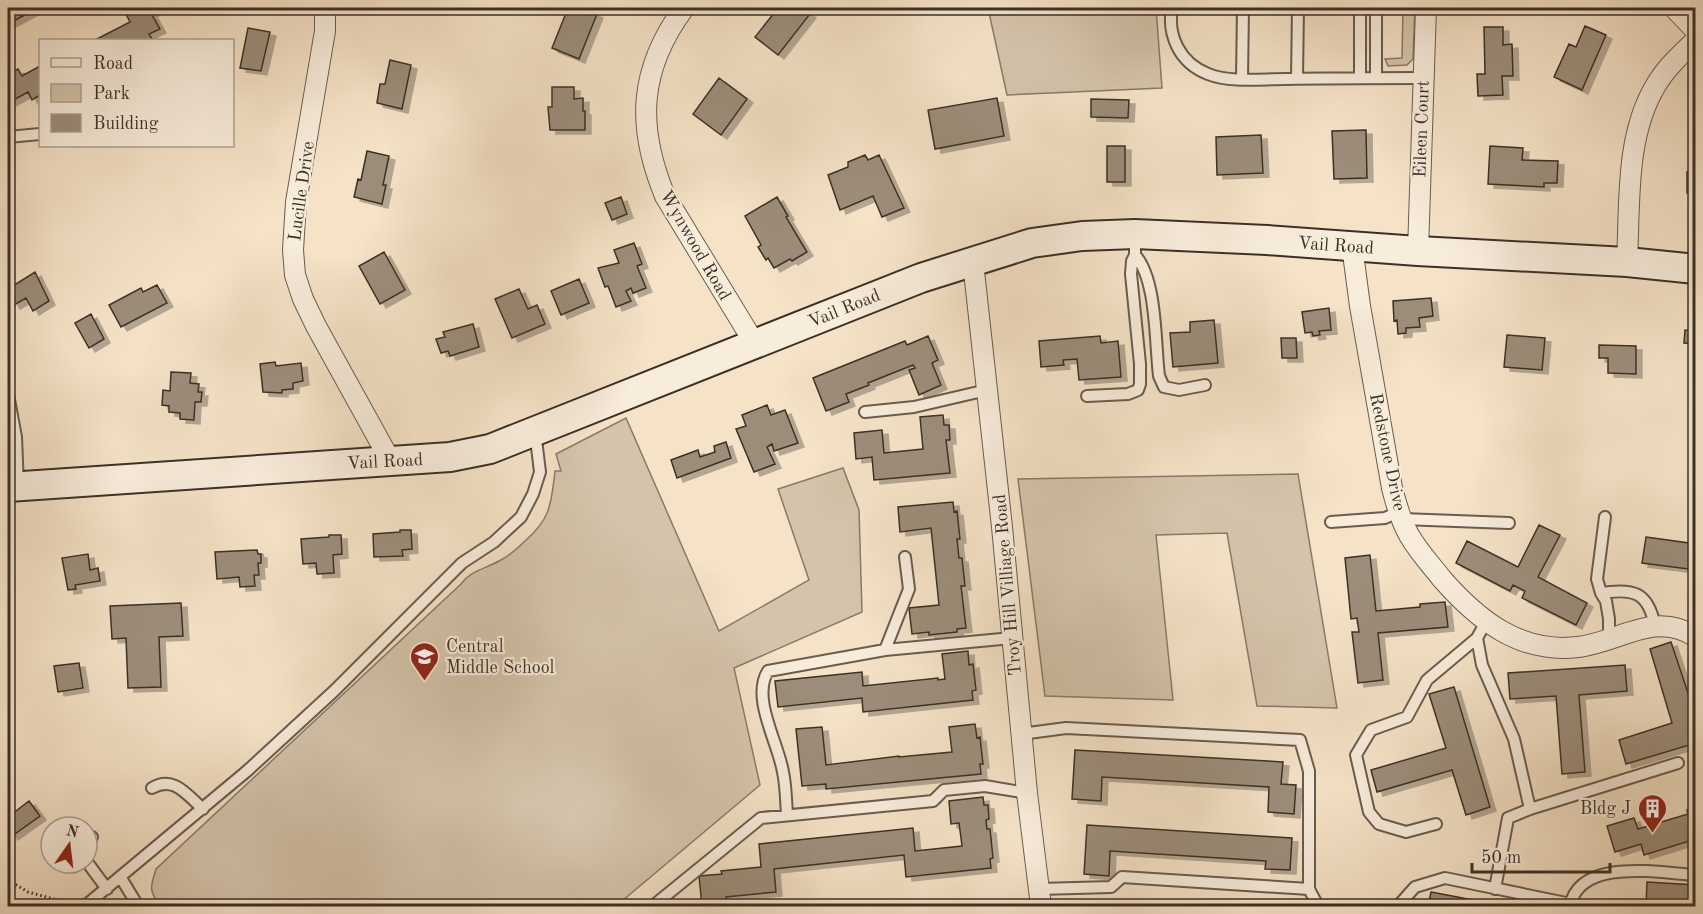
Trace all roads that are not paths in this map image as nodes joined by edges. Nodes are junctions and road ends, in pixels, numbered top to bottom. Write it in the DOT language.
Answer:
graph roads {
  1 [pos="325,8"];
  2 [pos="684,8"];
  3 [pos="1172,8"];
  4 [pos="1243,8"];
  5 [pos="1298,8"];
  6 [pos="1360,8"];
  7 [pos="1376,8"];
  8 [pos="1426,8"];
  9 [pos="1674,8"];
  10 [pos="1695,31"];
  11 [pos="1695,40"];
  12 [pos="1297,78"];
  13 [pos="1360,78"];
  14 [pos="1376,78"];
  15 [pos="1423,78"];
  16 [pos="1242,79"];
  17 [pos="39,134"];
  18 [pos="8,137"];
  19 [pos="1135,244"];
  20 [pos="1352,246"];
  21 [pos="1418,251"];
  22 [pos="974,262"];
  23 [pos="1627,262"];
  24 [pos="1695,269"];
  25 [pos="754,344"];
  26 [pos="1204,385"];
  27 [pos="987,390"];
  28 [pos="8,394"];
  29 [pos="1087,396"];
  30 [pos="865,412"];
  31 [pos="535,431"];
  32 [pos="390,460"];
  33 [pos="13,487"];
  34 [pos="1400,516"];
  35 [pos="1605,517"];
  36 [pos="1331,522"];
  37 [pos="1509,523"];
  38 [pos="905,557"];
  39 [pos="1601,594"];
  40 [pos="1655,626"];
  41 [pos="1481,630"];
  42 [pos="1695,637"];
  43 [pos="1012,638"];
  44 [pos="1609,639"];
  45 [pos="885,650"];
  46 [pos="1021,734"];
  47 [pos="1678,764"];
  48 [pos="152,788"];
  49 [pos="1027,793"];
  50 [pos="202,809"];
  51 [pos="1530,809"];
  52 [pos="787,815"];
  53 [pos="1436,824"];
  54 [pos="97,875"];
  55 [pos="1695,875"];
  56 [pos="121,878"];
  57 [pos="107,889"];
  58 [pos="1309,889"];
  59 [pos="1496,889"];
  60 [pos="1040,898"];
  61 [pos="1571,905"];
  62 [pos="83,906"];
  63 [pos="138,906"];
  64 [pos="653,906"];
  65 [pos="1318,906"];
  66 [pos="1398,906"];
  1 -- 32 [label="street, Lucille Drive"];
  2 -- 25 [label="street, Wynwood Road"];
  3 -- 16 [label="lane"];
  4 -- 16 [label="lane"];
  5 -- 12 [label="lane"];
  6 -- 13 [label="lane"];
  7 -- 14 [label="lane"];
  8 -- 15 [label="street, Eileen Court"];
  9 -- 10 [label="street"];
  11 -- 23 [label="street"];
  12 -- 13 [label="lane"];
  12 -- 16 [label="lane"];
  13 -- 14 [label="lane"];
  14 -- 15 [label="lane"];
  15 -- 21 [label="street, Eileen Court"];
  17 -- 18 [label="lane"];
  19 -- 20 [label="street, Vail Road"];
  19 -- 22 [label="street, Vail Road"];
  19 -- 26 [label="lane"];
  19 -- 29 [label="lane"];
  20 -- 21 [label="street, Vail Road"];
  20 -- 34 [label="street, Redstone Drive"];
  21 -- 23 [label="street, Vail Road"];
  22 -- 25 [label="street, Vail Road"];
  22 -- 27 [label="street, Troy Hill Villiage Road"];
  23 -- 24 [label="street, Vail Road"];
  25 -- 31 [label="street, Vail Road"];
  27 -- 30 [label="lane"];
  27 -- 43 [label="street, Troy Hill Villiage Road"];
  28 -- 33 [label="lane"];
  31 -- 32 [label="street, Vail Road"];
  31 -- 50 [label="lane"];
  32 -- 33 [label="street, Vail Road"];
  34 -- 36 [label="lane"];
  34 -- 37 [label="lane"];
  34 -- 41 [label="street, Redstone Drive"];
  35 -- 39 [label="lane"];
  38 -- 45 [label="lane"];
  39 -- 40 [label="lane"];
  39 -- 44 [label="lane"];
  40 -- 42 [label="street, Redstone Drive"];
  40 -- 44 [label="street, Redstone Drive"];
  41 -- 44 [label="street, Redstone Drive"];
  41 -- 51 [label="lane"];
  41 -- 53 [label="lane"];
  43 -- 45 [label="lane"];
  43 -- 46 [label="street, Troy Hill Villiage Road"];
  45 -- 52 [label="lane"];
  46 -- 49 [label="street, Troy Hill Villiage Road"];
  46 -- 58 [label="lane"];
  47 -- 51 [label="lane"];
  48 -- 50 [label="lane"];
  49 -- 52 [label="lane"];
  49 -- 60 [label="street, Troy Hill Villiage Road"];
  50 -- 56 [label="lane"];
  51 -- 59 [label="lane"];
  52 -- 64 [label="lane"];
  54 -- 57 [label="lane"];
  55 -- 61 [label="lane"];
  56 -- 57 [label="lane"];
  56 -- 63 [label="lane"];
  57 -- 62 [label="lane"];
  58 -- 60 [label="lane"];
  58 -- 65 [label="lane"];
  59 -- 61 [label="lane"];
  59 -- 66 [label="lane"];
}
